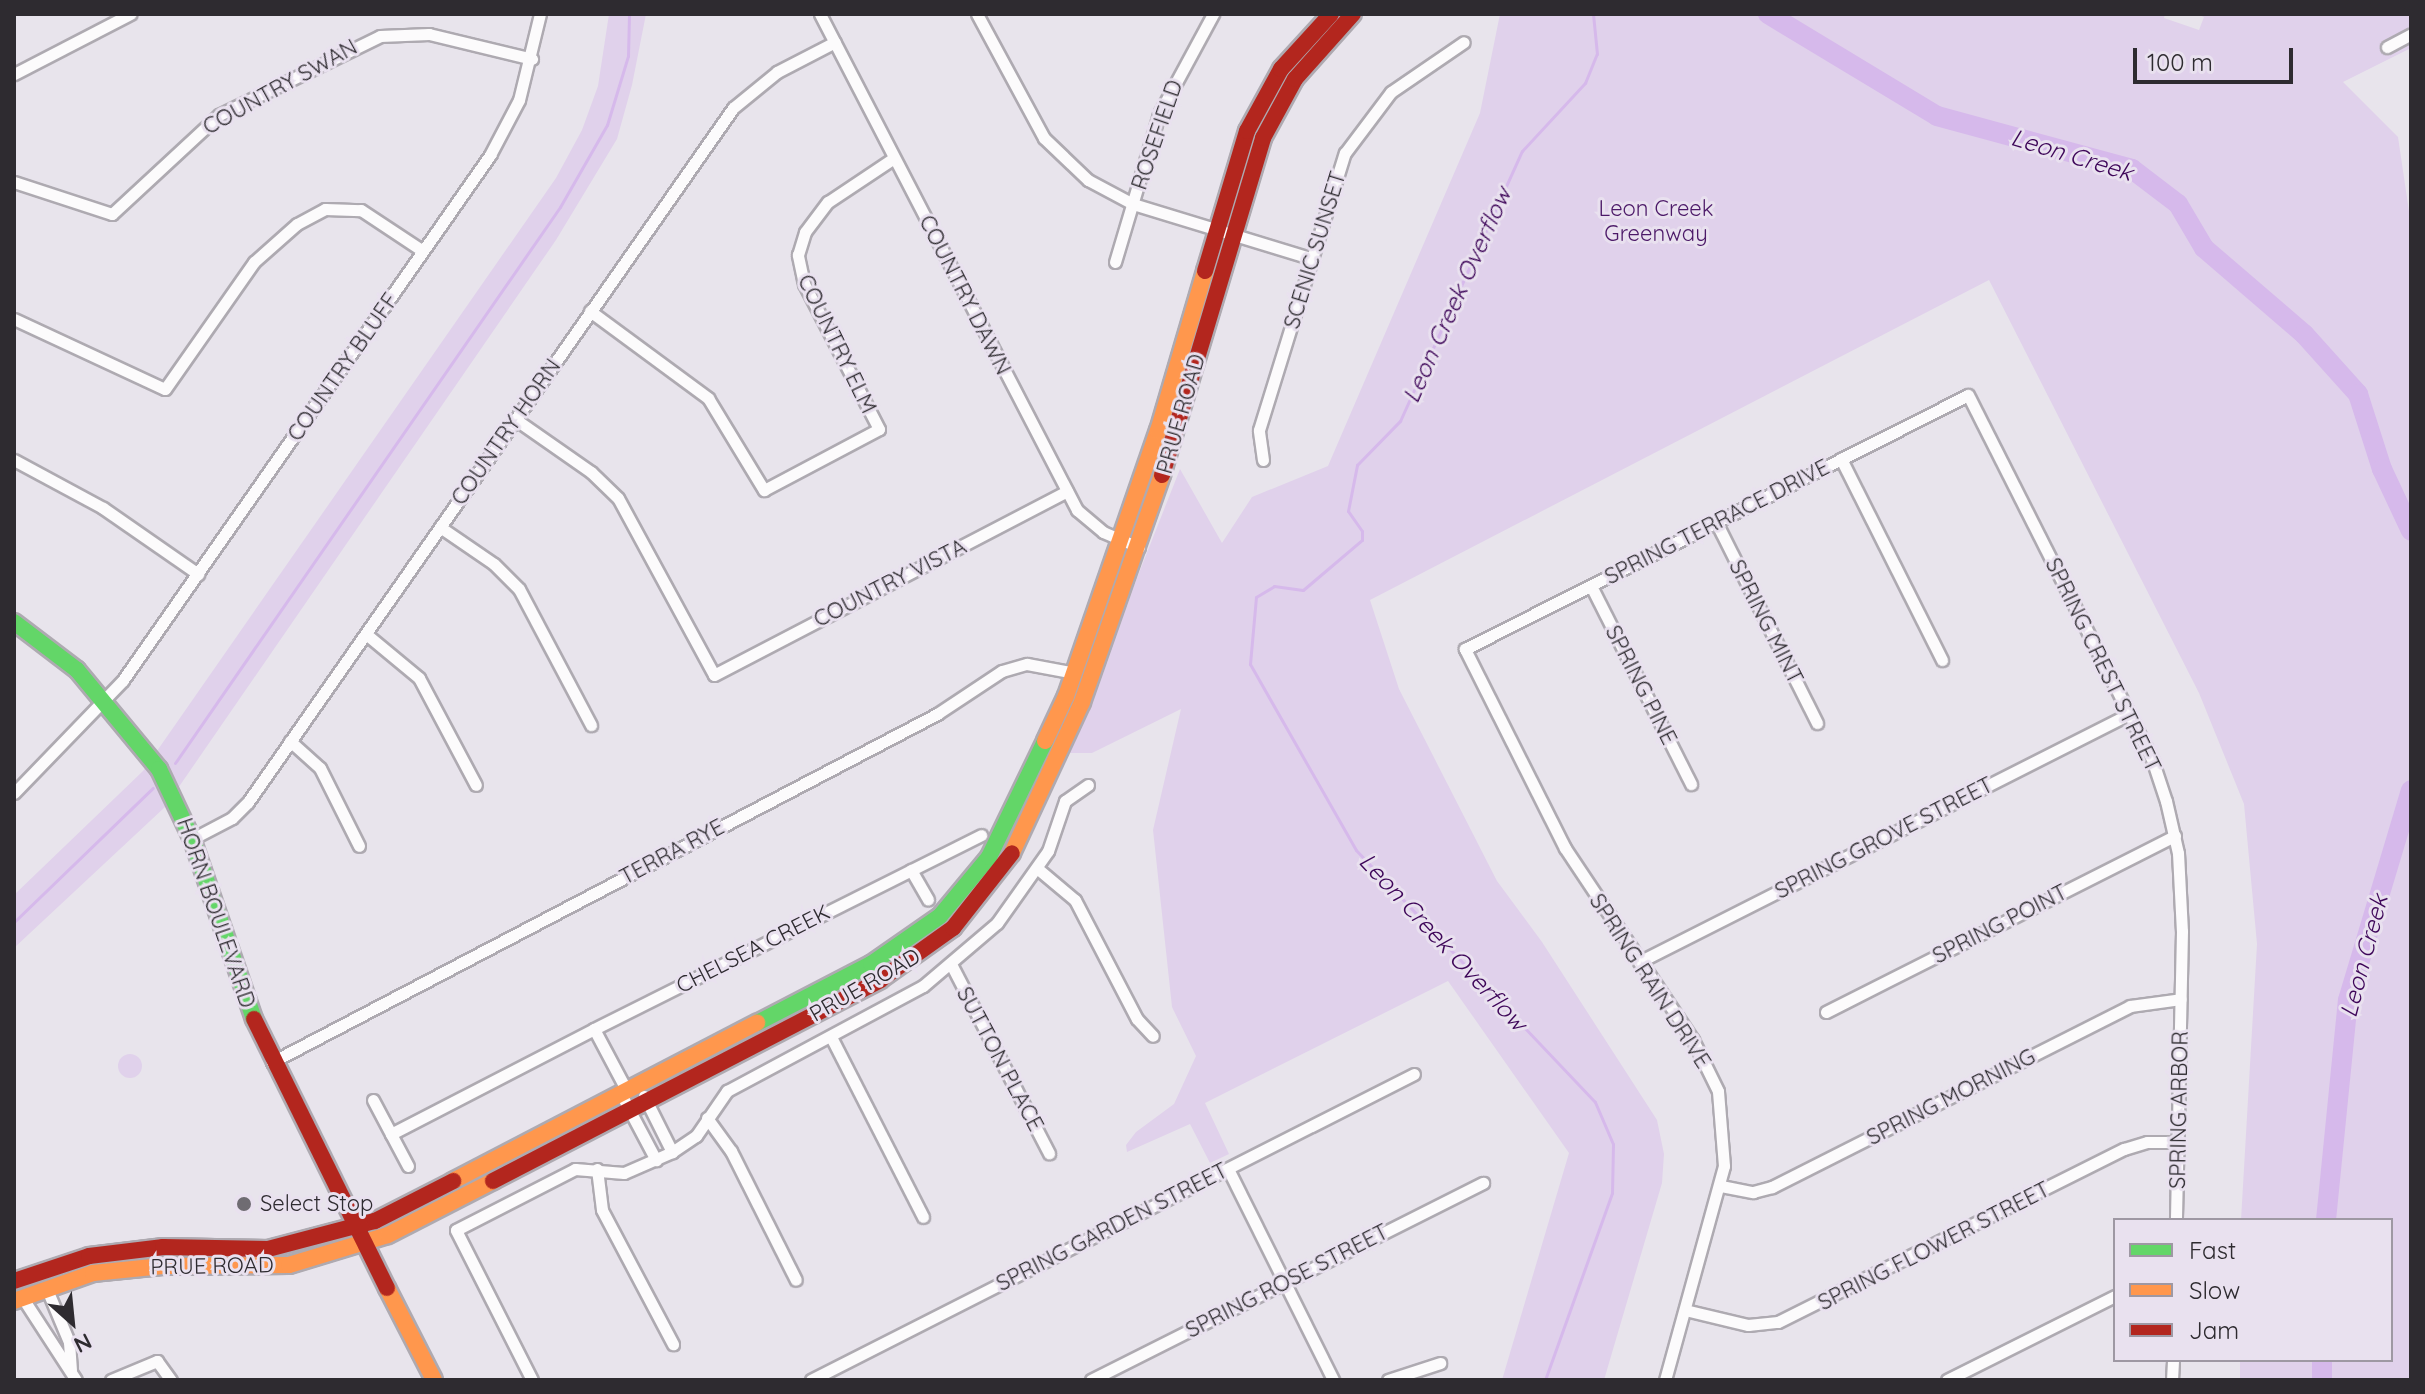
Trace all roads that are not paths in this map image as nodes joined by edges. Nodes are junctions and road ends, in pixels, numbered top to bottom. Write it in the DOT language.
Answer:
graph roads {
  1 [pos="130,14"];
  2 [pos="540,14"];
  3 [pos="820,14"];
  4 [pos="977,14"];
  5 [pos="1213,14"];
  6 [pos="1331,14"];
  7 [pos="1353,14"];
  8 [pos="2411,34"];
  9 [pos="835,42"];
  10 [pos="1464,42"];
  11 [pos="2387,47"];
  12 [pos="532,59"];
  13 [pos="14,74"];
  14 [pos="894,158"];
  15 [pos="14,182"];
  16 [pos="1133,204"];
  17 [pos="1224,231"];
  18 [pos="423,251"];
  19 [pos="1310,258"];
  20 [pos="1115,262"];
  21 [pos="590,311"];
  22 [pos="14,319"];
  23 [pos="1968,395"];
  24 [pos="515,419"];
  25 [pos="1841,459"];
  26 [pos="14,460"];
  27 [pos="1263,460"];
  28 [pos="1067,491"];
  29 [pos="1716,522"];
  30 [pos="440,527"];
  31 [pos="1123,542"];
  32 [pos="1139,547"];
  33 [pos="198,574"];
  34 [pos="1591,586"];
  35 [pos="14,622"];
  36 [pos="366,634"];
  37 [pos="1465,649"];
  38 [pos="1942,660"];
  39 [pos="1075,673"];
  40 [pos="104,699"];
  41 [pos="2129,714"];
  42 [pos="1817,723"];
  43 [pos="591,725"];
  44 [pos="290,741"];
  45 [pos="1691,784"];
  46 [pos="476,785"];
  47 [pos="1088,785"];
  48 [pos="14,793"];
  49 [pos="981,835"];
  50 [pos="2175,836"];
  51 [pos="192,839"];
  52 [pos="359,846"];
  53 [pos="1038,869"];
  54 [pos="911,870"];
  55 [pos="928,900"];
  56 [pos="887,955"];
  57 [pos="1639,962"];
  58 [pos="952,966"];
  59 [pos="897,971"];
  60 [pos="2181,999"];
  61 [pos="1826,1012"];
  62 [pos="594,1029"];
  63 [pos="1153,1036"];
  64 [pos="831,1037"];
  65 [pos="272,1062"];
  66 [pos="1414,1074"];
  67 [pos="629,1090"];
  68 [pos="373,1100"];
  69 [pos="647,1101"];
  70 [pos="629,1110"];
  71 [pos="707,1118"];
  72 [pos="659,1125"];
  73 [pos="391,1134"];
  74 [pos="642,1134"];
  75 [pos="2178,1142"];
  76 [pos="672,1152"];
  77 [pos="1049,1153"];
  78 [pos="656,1160"];
  79 [pos="408,1166"];
  80 [pos="597,1169"];
  81 [pos="1228,1169"];
  82 [pos="1483,1183"];
  83 [pos="1721,1186"];
  84 [pos="923,1217"];
  85 [pos="2176,1218"];
  86 [pos="358,1227"];
  87 [pos="366,1244"];
  88 [pos="69,1261"];
  89 [pos="796,1280"];
  90 [pos="14,1281"];
  91 [pos="1283,1283"];
  92 [pos="46,1287"];
  93 [pos="17,1297"];
  94 [pos="2113,1297"];
  95 [pos="1685,1310"];
  96 [pos="60,1322"];
  97 [pos="42,1331"];
  98 [pos="673,1344"];
  99 [pos="1440,1363"];
  100 [pos="73,1375"];
  101 [pos="111,1380"];
  102 [pos="171,1380"];
  103 [pos="434,1380"];
  104 [pos="532,1380"];
  105 [pos="811,1380"];
  106 [pos="1091,1380"];
  107 [pos="1333,1380"];
  108 [pos="1388,1380"];
  109 [pos="1665,1380"];
  110 [pos="1947,1380"];
  1 -- 13 [label="street"];
  2 -- 12 [label="street, COUNTRY BLUFF"];
  3 -- 9 [label="street, COUNTRY DAWN"];
  4 -- 16 [label="street"];
  5 -- 16 [label="street, ROSEFIELD"];
  6 -- 17 [label="main road, PRUE ROAD"];
  7 -- 17 [label="main road, PRUE ROAD"];
  8 -- 11 [label="street"];
  9 -- 14 [label="street, COUNTRY DAWN"];
  9 -- 21 [label="street, COUNTRY HORN"];
  10 -- 19 [label="street, SCENIC SUNSET"];
  12 -- 15 [label="street, COUNTRY SWAN"];
  12 -- 18 [label="street, COUNTRY BLUFF"];
  14 -- 21 [label="street, COUNTRY ELM"];
  14 -- 28 [label="street, COUNTRY DAWN"];
  16 -- 17 [label="street"];
  16 -- 20 [label="street, ROSEFIELD"];
  17 -- 19 [label="street"];
  17 -- 31 [label="main road, PRUE ROAD"];
  17 -- 32 [label="main road, PRUE ROAD"];
  18 -- 22 [label="street"];
  18 -- 33 [label="street, COUNTRY BLUFF"];
  19 -- 27 [label="street, SCENIC SUNSET"];
  21 -- 24 [label="street, COUNTRY HORN"];
  23 -- 25 [label="street, SPRING TERRACE DRIVE"];
  23 -- 41 [label="street, SPRING CREST STREET"];
  24 -- 28 [label="street, COUNTRY VISTA"];
  24 -- 30 [label="street, COUNTRY HORN"];
  25 -- 29 [label="street, SPRING TERRACE DRIVE"];
  25 -- 38 [label="street"];
  26 -- 33 [label="street"];
  28 -- 31 [label="street, COUNTRY DAWN"];
  29 -- 34 [label="street, SPRING TERRACE DRIVE"];
  29 -- 42 [label="street, SPRING MINT"];
  30 -- 36 [label="street, COUNTRY HORN"];
  30 -- 43 [label="street"];
  31 -- 32 [label="street, COUNTRY DAWN"];
  31 -- 39 [label="main road, PRUE ROAD"];
  32 -- 59 [label="main road, PRUE ROAD"];
  33 -- 40 [label="street, COUNTRY BLUFF"];
  34 -- 37 [label="street, SPRING TERRACE DRIVE"];
  34 -- 45 [label="street, SPRING PINE"];
  35 -- 40 [label="main road, HORN BOULEVARD"];
  36 -- 44 [label="street, COUNTRY HORN"];
  36 -- 46 [label="street"];
  37 -- 57 [label="street, SPRING RAIN DRIVE"];
  39 -- 56 [label="main road, PRUE ROAD"];
  39 -- 65 [label="street, TERRA RYE"];
  40 -- 48 [label="street, COUNTRY BLUFF"];
  40 -- 51 [label="main road, HORN BOULEVARD"];
  41 -- 50 [label="street, SPRING CREST STREET"];
  41 -- 57 [label="street, SPRING GROVE STREET"];
  44 -- 51 [label="street, COUNTRY HORN"];
  44 -- 52 [label="street"];
  47 -- 53 [label="street"];
  49 -- 54 [label="street, CHELSEA CREEK"];
  50 -- 60 [label="street, SPRING CREST STREET"];
  50 -- 61 [label="street, SPRING POINT"];
  51 -- 65 [label="main road, HORN BOULEVARD"];
  53 -- 58 [label="street"];
  53 -- 63 [label="street"];
  54 -- 55 [label="street"];
  54 -- 62 [label="street, CHELSEA CREEK"];
  56 -- 59 [label="main road"];
  56 -- 67 [label="main road, PRUE ROAD"];
  57 -- 83 [label="street, SPRING RAIN DRIVE"];
  58 -- 64 [label="street"];
  58 -- 77 [label="street, SUTTON PLACE"];
  59 -- 69 [label="main road, PRUE ROAD"];
  60 -- 75 [label="street, SPRING ARBOR"];
  60 -- 83 [label="street, SPRING MORNING"];
  62 -- 67 [label="street"];
  62 -- 73 [label="street, CHELSEA CREEK"];
  64 -- 71 [label="street"];
  64 -- 84 [label="street"];
  65 -- 86 [label="main road, HORN BOULEVARD"];
  66 -- 81 [label="street, SPRING GARDEN STREET"];
  67 -- 69 [label="street"];
  67 -- 70 [label="street"];
  67 -- 86 [label="main road, PRUE ROAD"];
  68 -- 73 [label="street"];
  69 -- 70 [label="main road, PRUE ROAD"];
  69 -- 72 [label="street"];
  70 -- 74 [label="street"];
  70 -- 87 [label="main road, PRUE ROAD"];
  71 -- 76 [label="street"];
  71 -- 89 [label="street"];
  72 -- 74 [label="street"];
  72 -- 76 [label="street"];
  73 -- 79 [label="street"];
  74 -- 78 [label="street"];
  75 -- 85 [label="street, SPRING ARBOR"];
  75 -- 95 [label="street, SPRING FLOWER STREET"];
  76 -- 78 [label="street"];
  78 -- 80 [label="street"];
  80 -- 98 [label="street"];
  80 -- 104 [label="street"];
  81 -- 91 [label="street"];
  81 -- 105 [label="street, SPRING GARDEN STREET"];
  82 -- 91 [label="street, SPRING ROSE STREET"];
  83 -- 95 [label="street, SPRING RAIN DRIVE"];
  86 -- 87 [label="main road, HORN BOULEVARD"];
  86 -- 88 [label="main road, PRUE ROAD"];
  87 -- 92 [label="main road, PRUE ROAD"];
  87 -- 103 [label="main road, HORN BOULEVARD"];
  88 -- 90 [label="main road, PRUE ROAD"];
  88 -- 93 [label="main road"];
  91 -- 106 [label="street, SPRING ROSE STREET"];
  91 -- 107 [label="street"];
  92 -- 93 [label="main road, PRUE ROAD"];
  92 -- 96 [label="street"];
  93 -- 97 [label="street"];
  94 -- 110 [label="street"];
  95 -- 109 [label="street, SPRING RAIN DRIVE"];
  96 -- 97 [label="street"];
  96 -- 100 [label="street"];
  97 -- 100 [label="street"];
  99 -- 108 [label="street"];
  101 -- 102 [label="street"];
}
